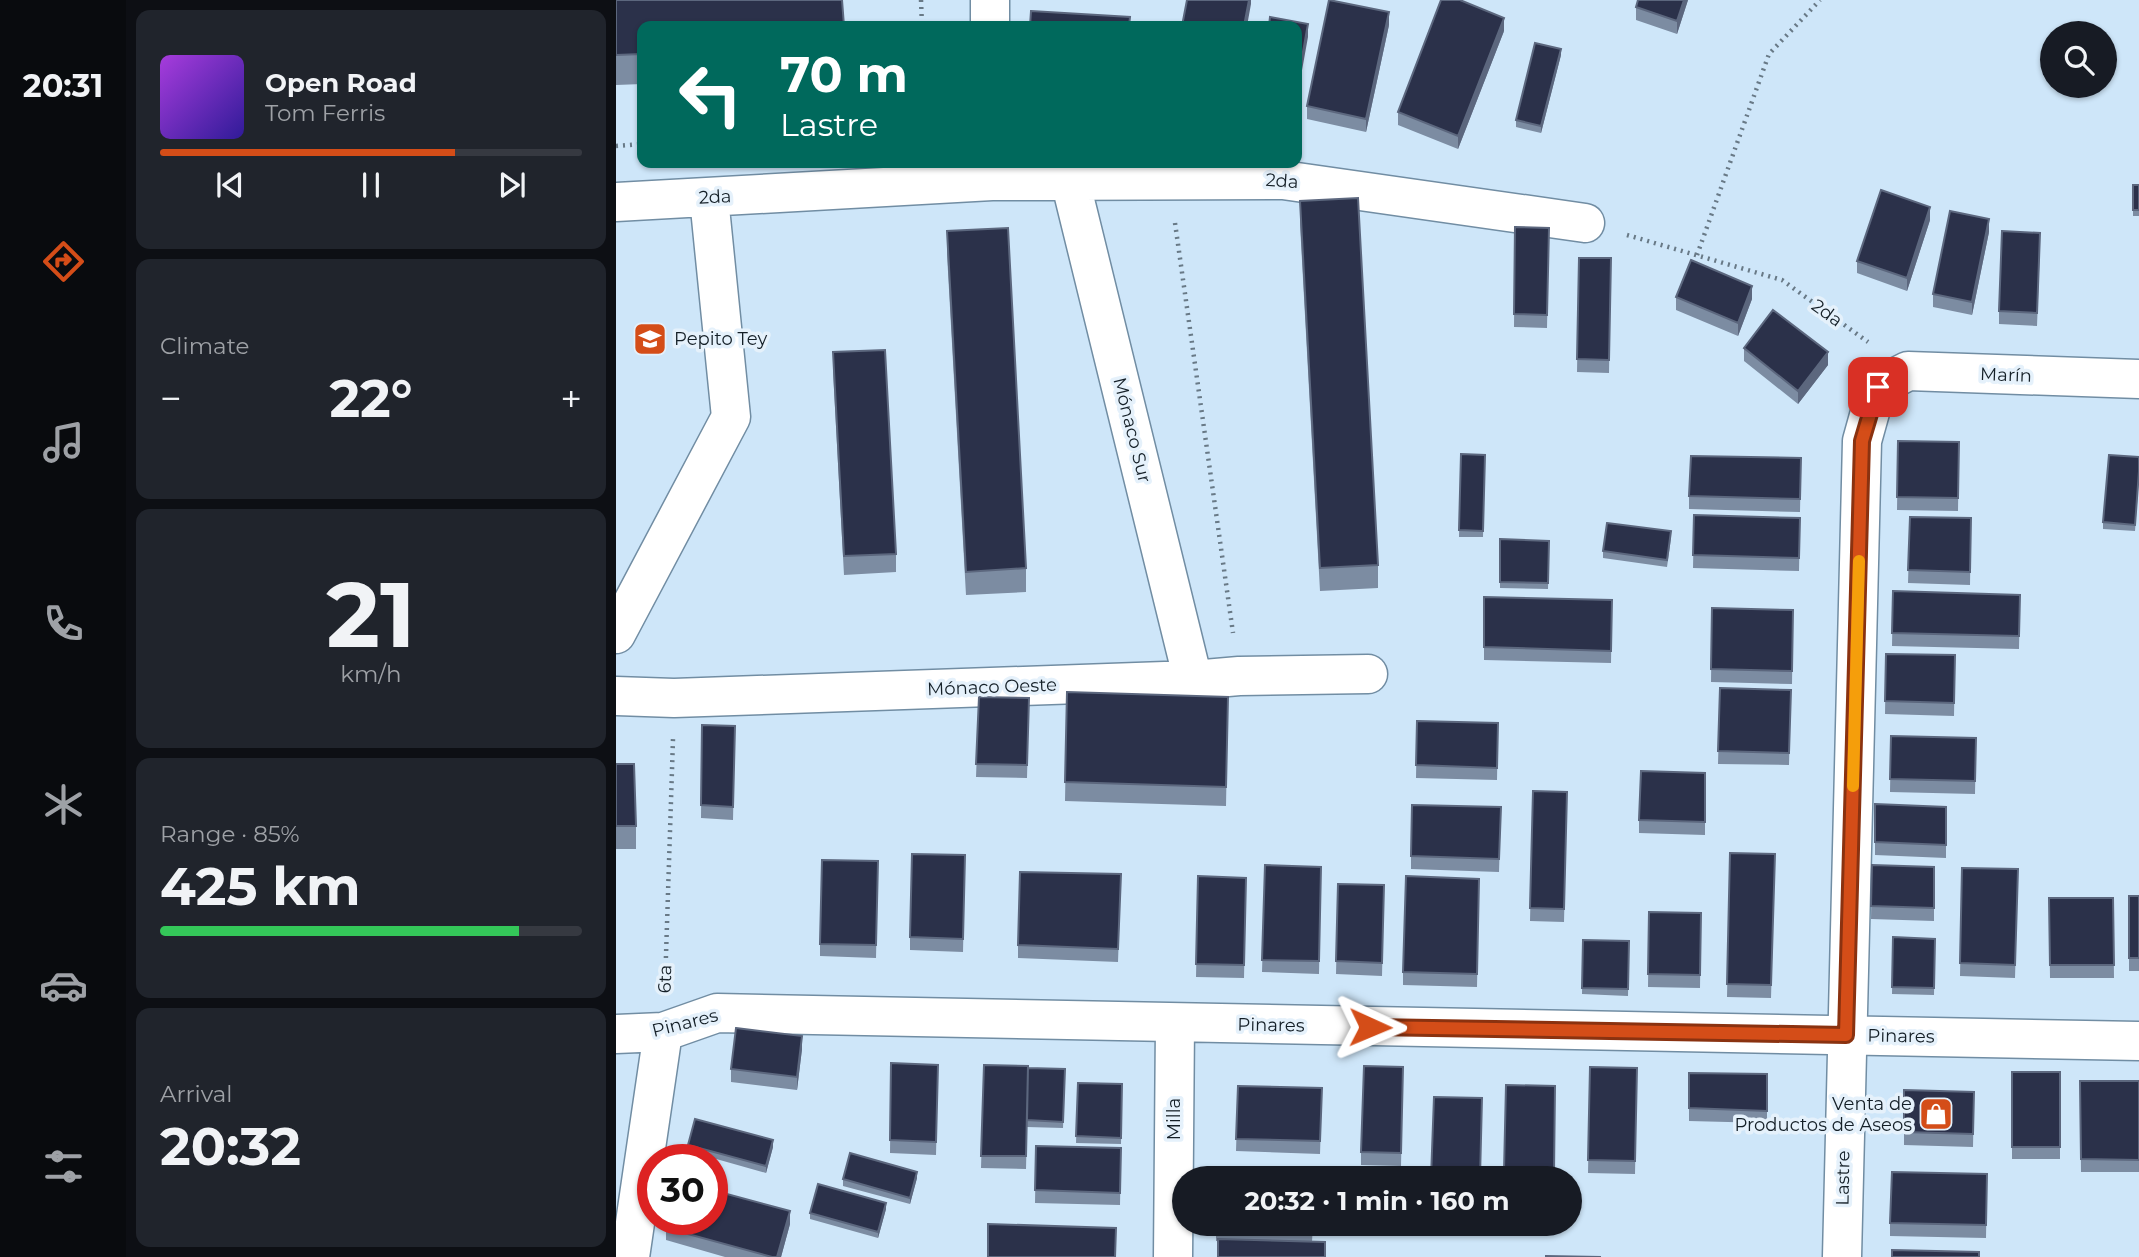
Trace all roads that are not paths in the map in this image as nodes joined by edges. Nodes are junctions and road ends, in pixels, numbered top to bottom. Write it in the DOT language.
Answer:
graph roads {
  1 [pos="990,0"];
  2 [pos="990,21"];
  3 [pos="992,172"];
  4 [pos="1070,180"];
  5 [pos="709,198"];
  6 [pos="616,202"];
  7 [pos="1585,223"];
  8 [pos="1893,379"];
  9 [pos="2139,379"];
  10 [pos="616,634"];
  11 [pos="1368,674"];
  12 [pos="1193,680"];
  13 [pos="616,696"];
  14 [pos="1175,1023"];
  15 [pos="663,1032"];
  16 [pos="616,1034"];
  17 [pos="1846,1035"];
  18 [pos="2139,1041"];
  19 [pos="630,1257"];
  20 [pos="1173,1257"];
  21 [pos="1842,1257"];
  1 -- 2 [label="street"];
  3 -- 4 [label="street, 2da"];
  3 -- 5 [label="street, 2da"];
  4 -- 7 [label="street, 2da"];
  4 -- 12 [label="street, Mónaco Sur"];
  5 -- 6 [label="street, 2da"];
  5 -- 10 [label="street"];
  8 -- 9 [label="street, Marín"];
  8 -- 17 [label="street, Lastre"];
  11 -- 12 [label="street, Mónaco Oeste"];
  12 -- 13 [label="street, Mónaco Oeste"];
  14 -- 15 [label="street, Pinares"];
  14 -- 17 [label="street, Pinares"];
  14 -- 20 [label="street, Milla"];
  15 -- 16 [label="street, Pinares"];
  15 -- 19 [label="street"];
  17 -- 18 [label="street, Pinares"];
  17 -- 21 [label="street, Lastre"];
}
